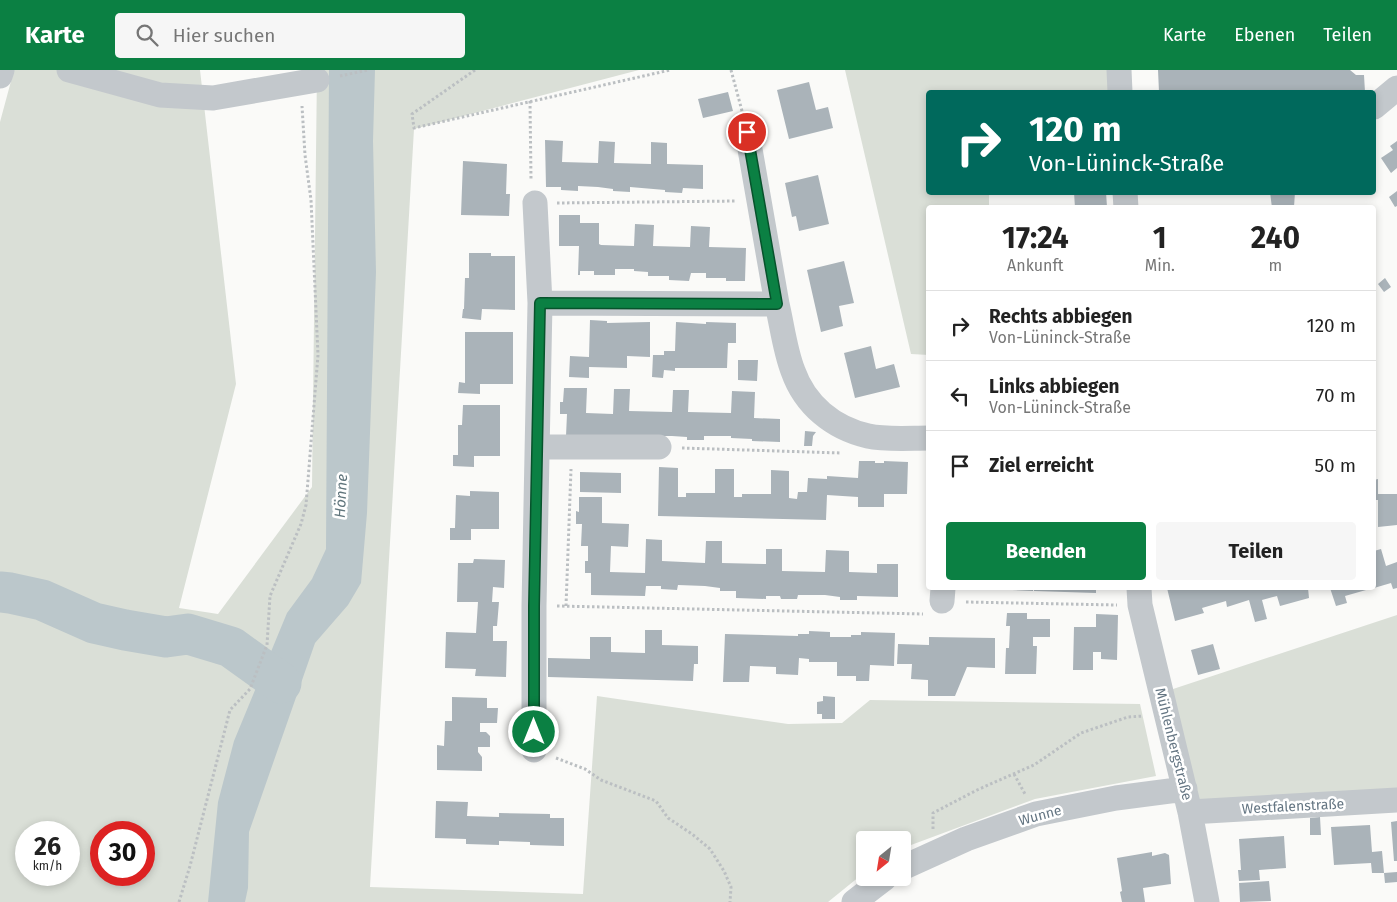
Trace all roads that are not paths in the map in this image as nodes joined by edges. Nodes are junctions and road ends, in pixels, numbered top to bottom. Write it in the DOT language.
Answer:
graph roads {
  1 [pos="2,70"];
  2 [pos="69,70"];
  3 [pos="1119,70"];
  4 [pos="0,76"];
  5 [pos="308,82"];
  6 [pos="1397,88"];
  7 [pos="1120,90"];
  8 [pos="1376,105"];
  9 [pos="747,132"];
  10 [pos="535,203"];
  11 [pos="540,303"];
  12 [pos="777,304"];
  13 [pos="926,438"];
  14 [pos="538,447"];
  15 [pos="659,447"];
  16 [pos="1140,596"];
  17 [pos="534,750"];
  18 [pos="1187,800"];
  19 [pos="1397,800"];
  20 [pos="911,864"];
  21 [pos="875,886"];
  22 [pos="854,902"];
  23 [pos="1207,902"];
  1 -- 4 [label="street"];
  2 -- 5 [label="street"];
  3 -- 7 [label="street"];
  6 -- 8 [label="street"];
  9 -- 12 [label="street"];
  10 -- 11 [label="street"];
  11 -- 12 [label="street"];
  11 -- 14 [label="street"];
  12 -- 13 [label="street"];
  14 -- 15 [label="street"];
  14 -- 17 [label="street"];
  16 -- 18 [label="street, Mühlenbergstraße"];
  18 -- 19 [label="street, Westfalenstraße"];
  18 -- 20 [label="street, Wunne"];
  18 -- 23 [label="street, Mühlenbergstraße"];
  21 -- 22 [label="street"];
}
